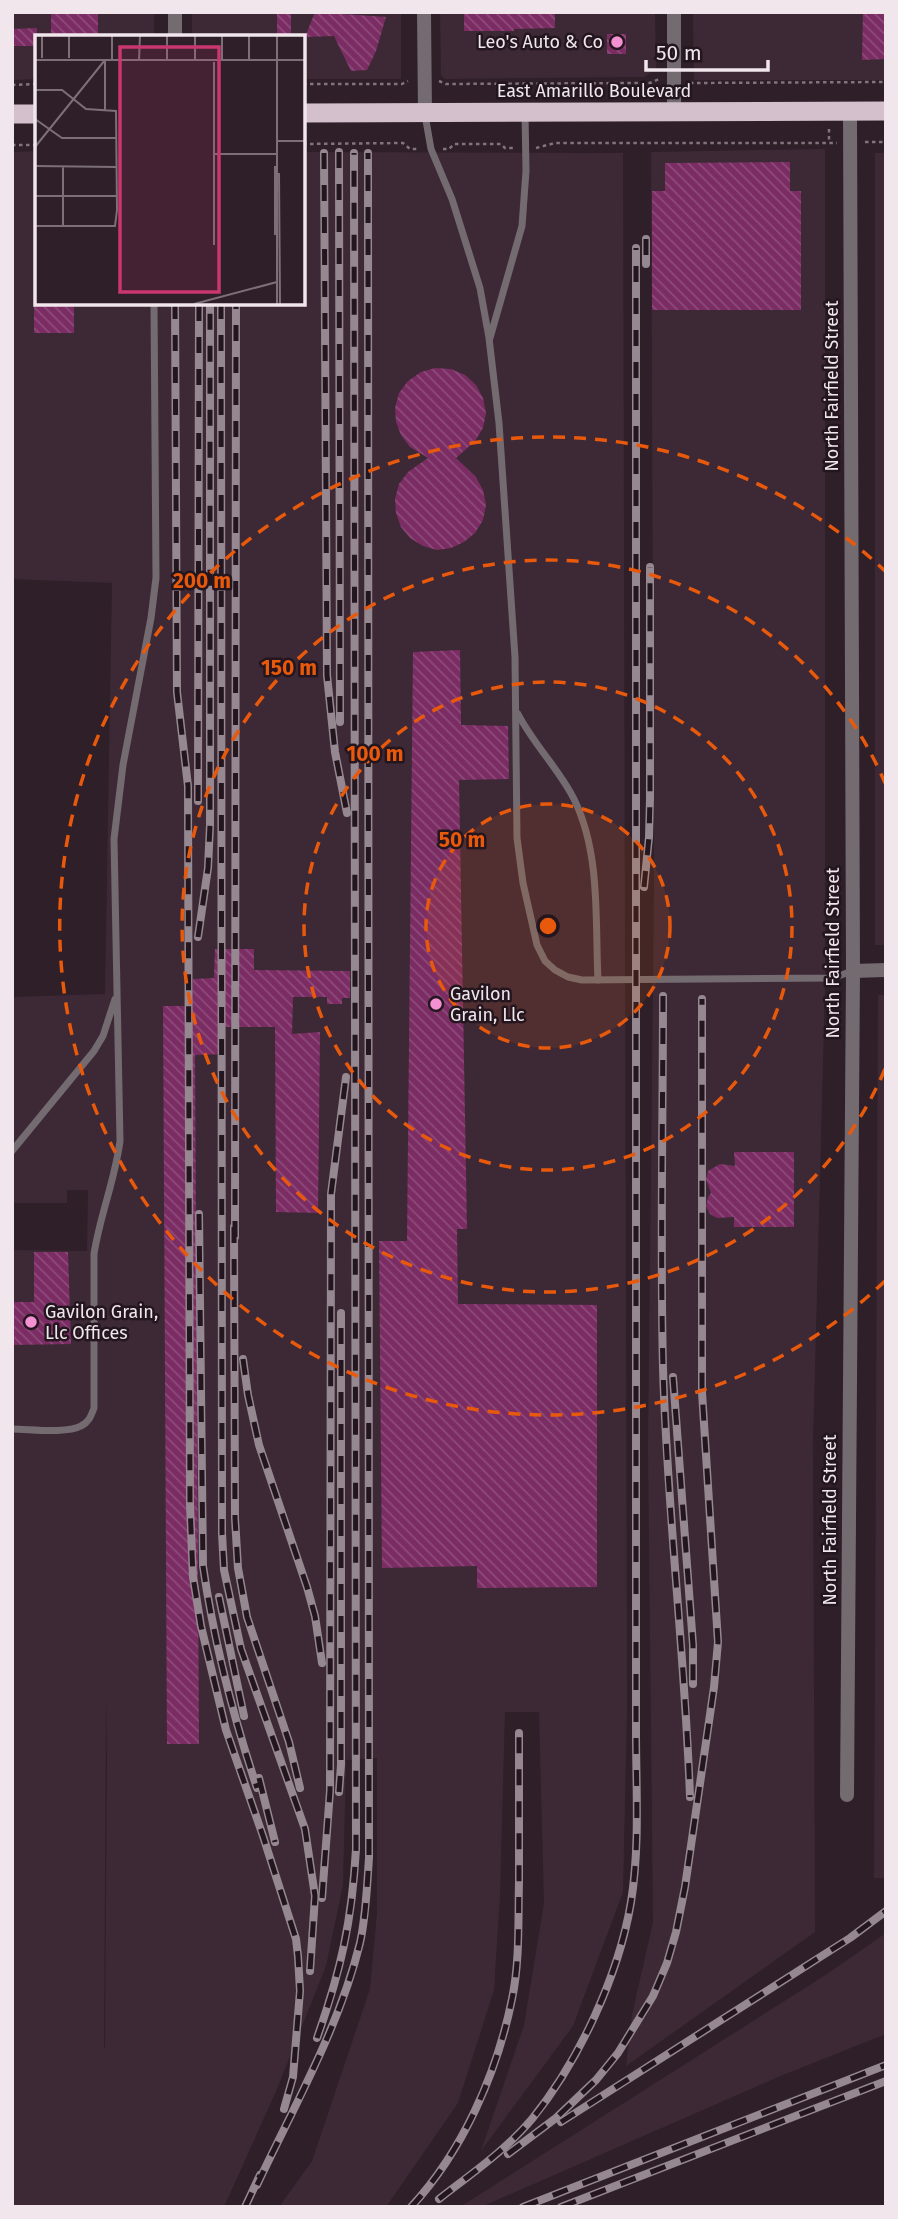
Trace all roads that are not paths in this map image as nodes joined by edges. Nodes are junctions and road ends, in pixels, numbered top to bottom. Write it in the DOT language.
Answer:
graph roads {
  1 [pos="176,12"];
  2 [pos="424,12"];
  3 [pos="674,12"];
  4 [pos="175,35"];
  5 [pos="674,111"];
  6 [pos="886,111"];
  7 [pos="526,112"];
  8 [pos="850,112"];
  9 [pos="304,113"];
  10 [pos="425,113"];
  11 [pos="12,114"];
  12 [pos="35,114"];
  13 [pos="154,304"];
  14 [pos="489,338"];
  15 [pos="516,710"];
  16 [pos="886,970"];
  17 [pos="853,971"];
  18 [pos="598,980"];
  19 [pos="117,992"];
  20 [pos="12,1151"];
  21 [pos="12,1429"];
  22 [pos="847,1795"];
  1 -- 4 [label="street"];
  2 -- 10 [label="street"];
  3 -- 5 [label="street"];
  5 -- 7 [label="highway, East Amarillo Boulevard"];
  5 -- 8 [label="highway, East Amarillo Boulevard"];
  6 -- 8 [label="highway, East Amarillo Boulevard"];
  7 -- 10 [label="highway, East Amarillo Boulevard"];
  7 -- 14 [label="lane"];
  8 -- 17 [label="street, North Fairfield Street"];
  9 -- 10 [label="highway, East Amarillo Boulevard"];
  10 -- 14 [label="lane"];
  11 -- 12 [label="highway"];
  13 -- 19 [label="lane"];
  14 -- 15 [label="lane"];
  15 -- 18 [label="lane"];
  15 -- 18 [label="lane"];
  16 -- 17 [label="street"];
  17 -- 18 [label="lane"];
  17 -- 22 [label="street, North Fairfield Street"];
  19 -- 20 [label="lane"];
  19 -- 21 [label="lane"];
}
